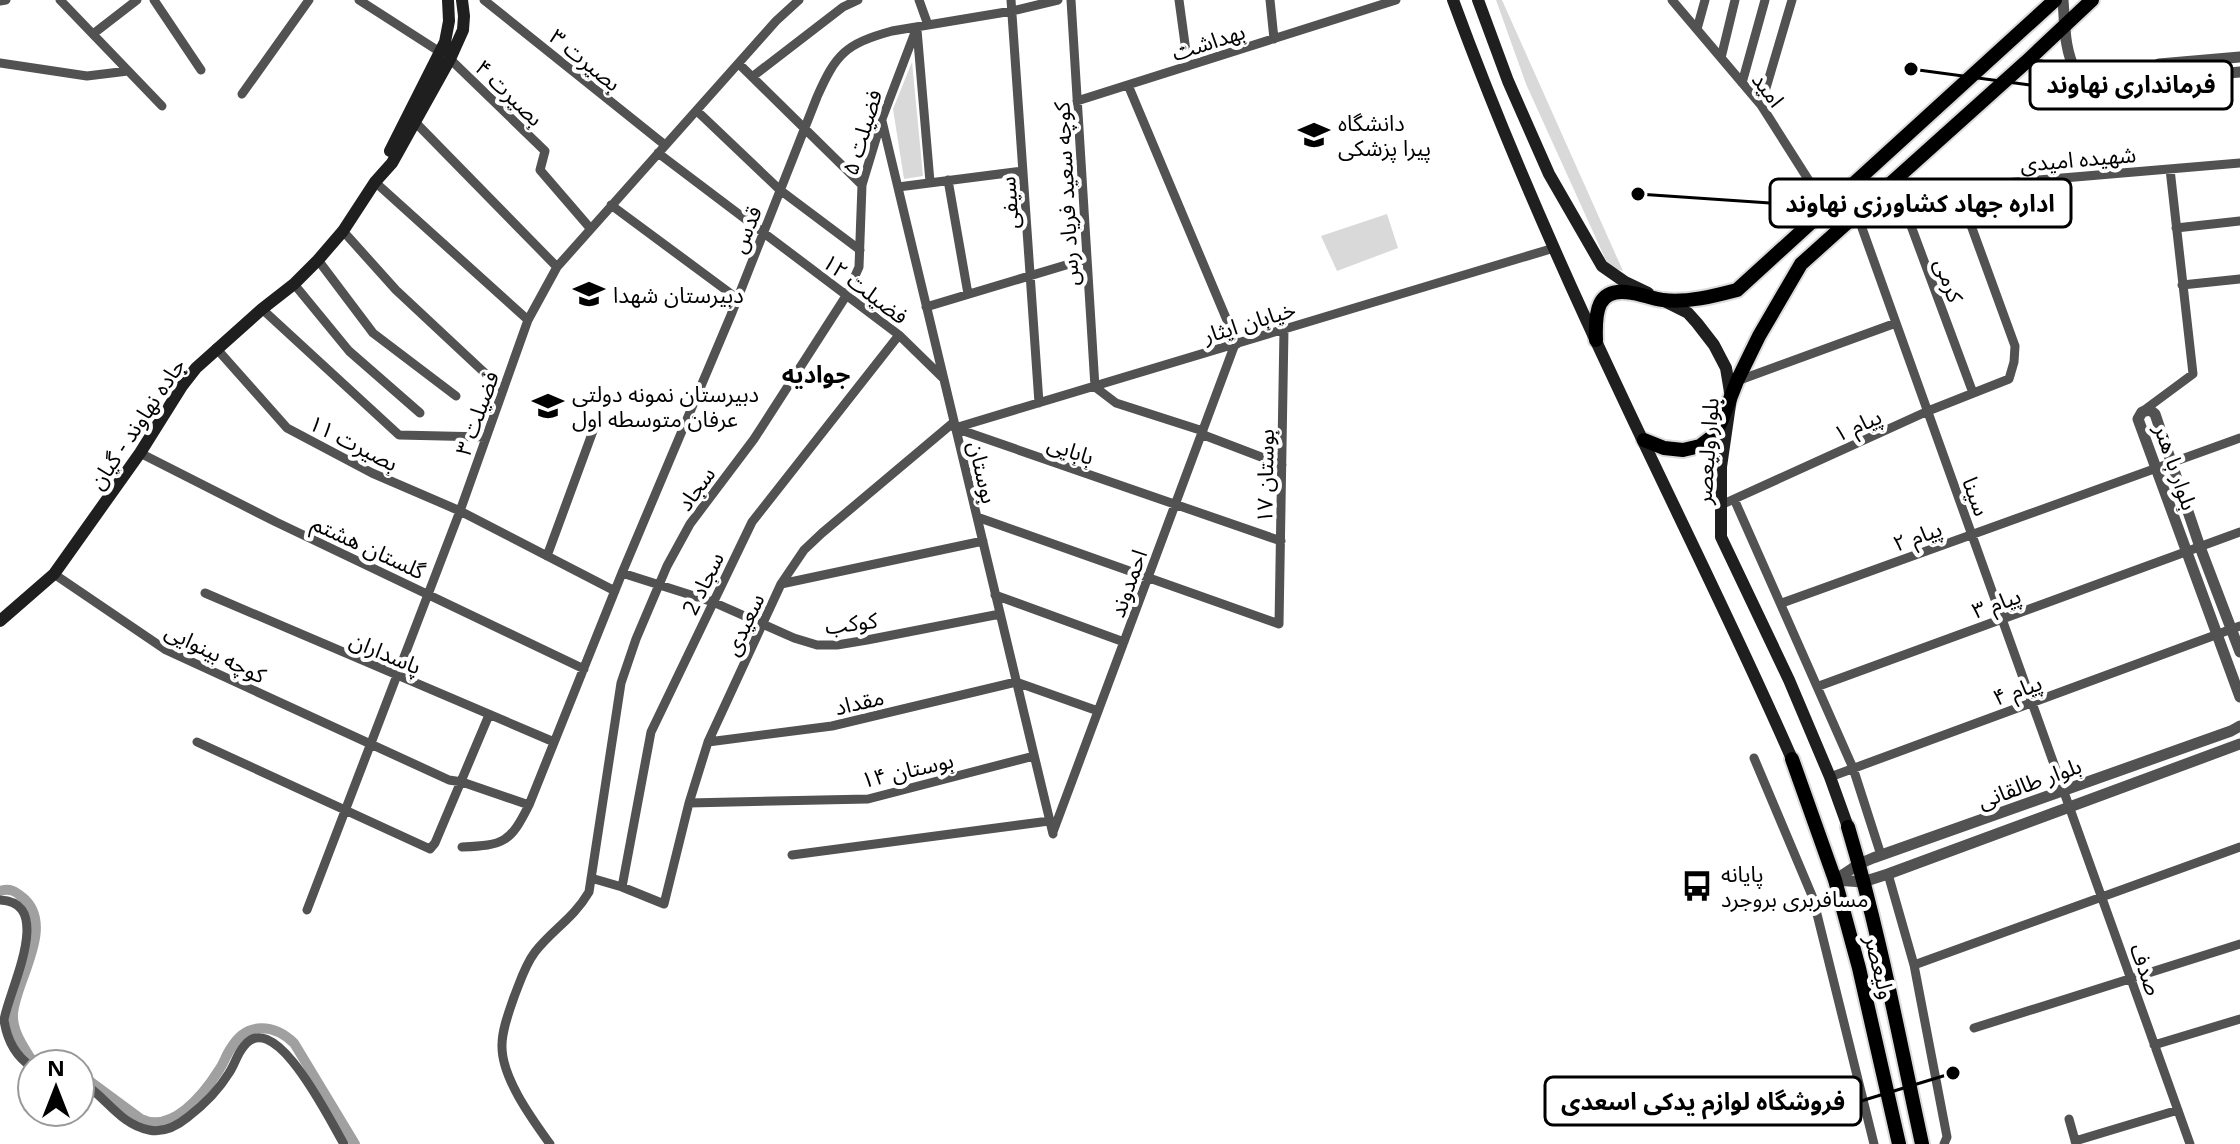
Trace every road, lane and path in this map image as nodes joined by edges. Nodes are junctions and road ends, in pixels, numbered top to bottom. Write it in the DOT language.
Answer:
graph roads {
  1 [pos="6,0"];
  2 [pos="60,0"];
  3 [pos="137,0"];
  4 [pos="154,0"];
  5 [pos="309,0"];
  6 [pos="359,0"];
  7 [pos="448,0"];
  8 [pos="462,0"];
  9 [pos="484,0"];
  10 [pos="782,0"];
  11 [pos="799,0"];
  12 [pos="858,0"];
  13 [pos="919,0"];
  14 [pos="1058,0"];
  15 [pos="1071,0"];
  16 [pos="1179,0"];
  17 [pos="1270,0"];
  18 [pos="1396,0"];
  19 [pos="1453,0"];
  20 [pos="1478,0"];
  21 [pos="1705,0"];
  22 [pos="1735,0"];
  23 [pos="1765,0"];
  24 [pos="1792,0"];
  25 [pos="2055,0"];
  26 [pos="2063,0"];
  27 [pos="2092,0"];
  28 [pos="0,1"];
  29 [pos="1674,1"];
  30 [pos="1367,4"];
  31 [pos="1012,5"];
  32 [pos="788,10"];
  33 [pos="928,25"];
  34 [pos="2065,25"];
  35 [pos="917,27"];
  36 [pos="1697,29"];
  37 [pos="93,34"];
  38 [pos="1274,39"];
  39 [pos="445,56"];
  40 [pos="2240,57"];
  41 [pos="1721,58"];
  42 [pos="2026,62"];
  43 [pos="0,63"];
  44 [pos="739,64"];
  45 [pos="1188,66"];
  46 [pos="201,70"];
  47 [pos="128,71"];
  48 [pos="2076,72"];
  49 [pos="2142,72"];
  50 [pos="2240,72"];
  51 [pos="752,77"];
  52 [pos="1508,81"];
  53 [pos="1742,83"];
  54 [pos="1128,85"];
  55 [pos="1486,91"];
  56 [pos="242,94"];
  57 [pos="1077,101"];
  58 [pos="1761,105"];
  59 [pos="162,106"];
  60 [pos="697,111"];
  61 [pos="882,119"];
  62 [pos="416,123"];
  63 [pos="805,128"];
  64 [pos="661,149"];
  65 [pos="2240,163"];
  66 [pos="2170,169"];
  67 [pos="1023,171"];
  68 [pos="948,180"];
  69 [pos="1894,180"];
  70 [pos="375,182"];
  71 [pos="930,182"];
  72 [pos="862,185"];
  73 [pos="898,187"];
  74 [pos="1957,187"];
  75 [pos="780,190"];
  76 [pos="611,205"];
  77 [pos="1827,209"];
  78 [pos="1857,214"];
  79 [pos="2240,221"];
  80 [pos="590,228"];
  81 [pos="2176,228"];
  82 [pos="343,231"];
  83 [pos="762,232"];
  84 [pos="1554,248"];
  85 [pos="860,250"];
  86 [pos="1086,259"];
  87 [pos="318,260"];
  88 [pos="557,267"];
  89 [pos="1030,276"];
  90 [pos="2240,279"];
  91 [pos="294,284"];
  92 [pos="2182,285"];
  93 [pos="968,294"];
  94 [pos="846,296"];
  95 [pos="738,299"];
  96 [pos="1663,300"];
  97 [pos="926,307"];
  98 [pos="262,309"];
  99 [pos="528,320"];
  100 [pos="1896,323"];
  101 [pos="1284,329"];
  102 [pos="899,335"];
  103 [pos="1596,340"];
  104 [pos="1236,344"];
  105 [pos="216,348"];
  106 [pos="943,378"];
  107 [pos="1737,381"];
  108 [pos="1095,387"];
  109 [pos="503,390"];
  110 [pos="1973,393"];
  111 [pos="456,396"];
  112 [pos="1731,398"];
  113 [pos="1039,403"];
  114 [pos="1928,411"];
  115 [pos="2142,412"];
  116 [pos="420,413"];
  117 [pos="955,425"];
  118 [pos="593,431"];
  119 [pos="1202,432"];
  120 [pos="486,437"];
  121 [pos="2240,438"];
  122 [pos="1644,440"];
  123 [pos="140,453"];
  124 [pos="2171,462"];
  125 [pos="1282,465"];
  126 [pos="2156,468"];
  127 [pos="1734,499"];
  128 [pos="1175,504"];
  129 [pos="1721,505"];
  130 [pos="460,511"];
  131 [pos="977,517"];
  132 [pos="2240,532"];
  133 [pos="1972,534"];
  134 [pos="983,541"];
  135 [pos="1281,541"];
  136 [pos="2200,547"];
  137 [pos="2185,552"];
  138 [pos="547,556"];
  139 [pos="622,573"];
  140 [pos="54,574"];
  141 [pos="1148,578"];
  142 [pos="781,584"];
  143 [pos="659,585"];
  144 [pos="615,591"];
  145 [pos="205,593"];
  146 [pos="428,593"];
  147 [pos="995,595"];
  148 [pos="713,602"];
  149 [pos="1782,603"];
  150 [pos="1000,614"];
  151 [pos="2002,619"];
  152 [pos="0,621"];
  153 [pos="762,624"];
  154 [pos="2236,628"];
  155 [pos="2216,635"];
  156 [pos="1124,642"];
  157 [pos="2240,652"];
  158 [pos="584,669"];
  159 [pos="396,676"];
  160 [pos="1016,682"];
  161 [pos="1819,686"];
  162 [pos="2240,697"];
  163 [pos="2032,703"];
  164 [pos="1098,711"];
  165 [pos="489,715"];
  166 [pos="2240,726"];
  167 [pos="197,742"];
  168 [pos="554,742"];
  169 [pos="708,742"];
  170 [pos="2240,744"];
  171 [pos="370,745"];
  172 [pos="1034,756"];
  173 [pos="1754,758"];
  174 [pos="1792,759"];
  175 [pos="1853,768"];
  176 [pos="1830,777"];
  177 [pos="462,782"];
  178 [pos="2064,790"];
  179 [pos="689,803"];
  180 [pos="529,805"];
  181 [pos="2069,806"];
  182 [pos="345,811"];
  183 [pos="1049,821"];
  184 [pos="1848,827"];
  185 [pos="1053,834"];
  186 [pos="462,847"];
  187 [pos="2240,847"];
  188 [pos="792,855"];
  189 [pos="1877,857"];
  190 [pos="1859,864"];
  191 [pos="591,875"];
  192 [pos="1884,876"];
  193 [pos="1835,880"];
  194 [pos="1863,882"];
  195 [pos="622,887"];
  196 [pos="2102,897"];
  197 [pos="0,900"];
  198 [pos="307,910"];
  199 [pos="2240,944"];
  200 [pos="1914,965"];
  201 [pos="2131,979"];
  202 [pos="2240,1019"];
  203 [pos="1974,1028"];
  204 [pos="2154,1045"];
  205 [pos="16,1053"];
  206 [pos="96,1094"];
  207 [pos="2178,1110"];
  208 [pos="2069,1119"];
  209 [pos="2075,1142"];
  210 [pos="344,1144"];
  211 [pos="550,1144"];
  212 [pos="1874,1144"];
  213 [pos="1899,1144"];
  214 [pos="1922,1144"];
  215 [pos="1944,1144"];
  216 [pos="2190,1144"];
  1 -- 28 [label="street"];
  2 -- 37 [label="street"];
  3 -- 37 [label="street"];
  4 -- 46 [label="street"];
  5 -- 56 [label="street"];
  6 -- 39 [label="street"];
  7 -- 39 [label="main road, جاده نهاوند - گیان"];
  8 -- 39 [label="main road, جاده نهاوند - گیان"];
  9 -- 64 [label="street, بصیرت ۳"];
  10 -- 32 [label="street"];
  11 -- 32 [label="street, فضیلت ۳"];
  12 -- 51 [label="street"];
  13 -- 33 [label="street"];
  14 -- 31 [label="street, قدس"];
  15 -- 57 [label="street, کوچه سعید فریاد رس"];
  16 -- 45 [label="street"];
  17 -- 38 [label="street"];
  18 -- 30 [label="street, بهداشت"];
  19 -- 55 [label="main road, بلوار ولیعصر"];
  20 -- 52 [label="main road, بلوار ولیعصر"];
  21 -- 36 [label="street"];
  22 -- 41 [label="street"];
  23 -- 53 [label="street"];
  24 -- 58 [label="street"];
  25 -- 77 [label="main road"];
  26 -- 34 [label="street"];
  27 -- 34 [label="main road"];
  29 -- 36 [label="street, امید"];
  30 -- 38 [label="street, بهداشت"];
  31 -- 33 [label="street, قدس"];
  31 -- 67 [label="street, سیفی"];
  32 -- 44 [label="street, فضیلت ۳"];
  33 -- 35 [label="street, قدس"];
  34 -- 42 [label="main road"];
  34 -- 48 [label="street"];
  35 -- 61 [label="street, فضیلت ۵"];
  35 -- 63 [label="street, قدس"];
  35 -- 71 [label="street"];
  36 -- 41 [label="street, امید"];
  37 -- 47 [label="street"];
  38 -- 45 [label="street, بهداشت"];
  39 -- 62 [label="main road, جاده نهاوند - گیان"];
  39 -- 70 [label="main road, جاده نهاوند - گیان"];
  39 -- 80 [label="street, بصیرت ۴"];
  40 -- 49 [label="street"];
  41 -- 53 [label="street, امید"];
  42 -- 48 [label="street"];
  42 -- 69 [label="main road"];
  43 -- 47 [label="street"];
  44 -- 51 [label="street"];
  44 -- 60 [label="street, فضیلت ۳"];
  45 -- 54 [label="street, بهداشت"];
  47 -- 59 [label="street"];
  48 -- 49 [label="street"];
  49 -- 50 [label="street"];
  51 -- 63 [label="street"];
  52 -- 55 [label="main road"];
  52 -- 96 [label="main road, بلوار ولیعصر"];
  53 -- 58 [label="street, امید"];
  54 -- 57 [label="street, بهداشت"];
  54 -- 104 [label="street"];
  55 -- 84 [label="main road, بلوار ولیعصر"];
  57 -- 86 [label="street, کوچه سعید فریاد رس"];
  58 -- 77 [label="street, امید"];
  60 -- 64 [label="street, فضیلت ۳"];
  60 -- 75 [label="street"];
  61 -- 72 [label="street, فضیلت ۵"];
  61 -- 73 [label="street, بوستان"];
  62 -- 70 [label="main road, جاده نهاوند - گیان"];
  62 -- 88 [label="street"];
  63 -- 72 [label="street"];
  63 -- 75 [label="street, قدس"];
  64 -- 76 [label="street, فضیلت ۳"];
  64 -- 83 [label="street, بصیرت ۳"];
  65 -- 66 [label="street, شهیده امیدی"];
  66 -- 74 [label="street, شهیده امیدی"];
  66 -- 81 [label="street"];
  67 -- 68 [label="street"];
  67 -- 89 [label="street, سیفی"];
  68 -- 71 [label="street"];
  68 -- 93 [label="street"];
  69 -- 74 [label="street, شهیده امیدی"];
  69 -- 78 [label="main road"];
  69 -- 110 [label="street, کرمی"];
  70 -- 82 [label="main road, جاده نهاوند - گیان"];
  70 -- 99 [label="street"];
  71 -- 73 [label="street"];
  72 -- 85 [label="street, فضیلت ۵"];
  73 -- 97 [label="street, بوستان"];
  74 -- 110 [label="street, پیام ۱"];
  75 -- 83 [label="street, قدس"];
  75 -- 85 [label="street"];
  76 -- 80 [label="street, فضیلت ۳"];
  76 -- 95 [label="street"];
  77 -- 96 [label="main road"];
  78 -- 100 [label="street, سینا"];
  78 -- 107 [label="main road"];
  79 -- 81 [label="street"];
  80 -- 88 [label="street, فضیلت ۳"];
  81 -- 92 [label="street"];
  82 -- 87 [label="main road, جاده نهاوند - گیان"];
  82 -- 109 [label="street"];
  83 -- 94 [label="street, فضیلت ۱۲"];
  83 -- 95 [label="street, قدس"];
  84 -- 101 [label="street, خیابان ایثار"];
  84 -- 103 [label="main road, بلوار ولیعصر"];
  85 -- 94 [label="street, فضیلت ۵"];
  86 -- 89 [label="street"];
  86 -- 108 [label="street, کوچه سعید فریاد رس"];
  87 -- 91 [label="main road, جاده نهاوند - گیان"];
  87 -- 111 [label="street"];
  88 -- 99 [label="street, فضیلت ۳"];
  89 -- 93 [label="street"];
  89 -- 113 [label="street, سیفی"];
  90 -- 92 [label="street"];
  91 -- 98 [label="main road, جاده نهاوند - گیان"];
  91 -- 116 [label="street"];
  92 -- 115 [label="street"];
  93 -- 97 [label="street"];
  94 -- 102 [label="street, فضیلت ۱۲"];
  94 -- 143 [label="street, سجاد"];
  95 -- 139 [label="street, قدس"];
  96 -- 103 [label="main road"];
  96 -- 112 [label="main road, بلوار ولیعصر"];
  97 -- 106 [label="street, بوستان"];
  98 -- 105 [label="main road, جاده نهاوند - گیان"];
  98 -- 120 [label="street"];
  99 -- 109 [label="street, فضیلت ۳"];
  100 -- 107 [label="street"];
  100 -- 114 [label="street, سینا"];
  101 -- 104 [label="street, خیابان ایثار"];
  101 -- 125 [label="street, بوستان ۱۷"];
  102 -- 106 [label="street, فضیلت ۱۲"];
  102 -- 148 [label="street, سجاد 2"];
  103 -- 122 [label="main road, بلوار ولیعصر"];
  104 -- 108 [label="street, خیابان ایثار"];
  104 -- 119 [label="street, احمدوند"];
  105 -- 123 [label="main road, جاده نهاوند - گیان"];
  105 -- 130 [label="street, بصیرت ۱۱"];
  106 -- 117 [label="street, بوستان"];
  107 -- 112 [label="main road"];
  108 -- 113 [label="street, خیابان ایثار"];
  108 -- 119 [label="street"];
  109 -- 120 [label="street, فضیلت ۳"];
  110 -- 114 [label="street, پیام ۱"];
  112 -- 122 [label="main road"];
  112 -- 129 [label="main road, بلوار ولیعصر"];
  113 -- 117 [label="street, خیابان ایثار"];
  114 -- 127 [label="street, پیام ۱"];
  114 -- 133 [label="street, سینا"];
  115 -- 124 [label="street, بلوار با هنر"];
  115 -- 126 [label="street, بلوار با هنر"];
  117 -- 128 [label="street, بابایی"];
  117 -- 131 [label="street, بوستان"];
  117 -- 142 [label="street, سعیدی"];
  118 -- 138 [label="street"];
  119 -- 125 [label="street"];
  119 -- 128 [label="street, احمدوند"];
  120 -- 130 [label="street, فضیلت ۳"];
  121 -- 124 [label="street, پیام ۲"];
  122 -- 174 [label="main road, بلوار ولیعصر"];
  123 -- 140 [label="main road, جاده نهاوند - گیان"];
  123 -- 146 [label="street, گلستان هشتم"];
  124 -- 126 [label="street, پیام ۲"];
  124 -- 136 [label="street, بلوار با هنر"];
  125 -- 135 [label="street, بوستان ۱۷"];
  126 -- 133 [label="street, پیام ۲"];
  126 -- 137 [label="street, بلوار با هنر"];
  127 -- 129 [label="street, پیام ۱"];
  127 -- 149 [label="street"];
  128 -- 135 [label="street, بابایی"];
  128 -- 141 [label="street, احمدوند"];
  129 -- 176 [label="main road, بلوار ولیعصر"];
  130 -- 138 [label="street, بصیرت ۱۱"];
  130 -- 146 [label="street, فضیلت ۳"];
  131 -- 134 [label="street, بوستان"];
  131 -- 141 [label="street"];
  132 -- 136 [label="street, پیام ۳"];
  133 -- 149 [label="street, پیام ۲"];
  133 -- 151 [label="street, سینا"];
  134 -- 142 [label="street"];
  134 -- 147 [label="street, بوستان"];
  135 -- 141 [label="street, بوستان ۱۷"];
  136 -- 137 [label="street, پیام ۳"];
  136 -- 154 [label="street, بلوار با هنر"];
  137 -- 151 [label="street, پیام ۳"];
  137 -- 155 [label="street, بلوار با هنر"];
  138 -- 144 [label="street, بصیرت ۱۱"];
  139 -- 143 [label="street, کوکب"];
  139 -- 144 [label="street, قدس"];
  140 -- 152 [label="main road, جاده نهاوند - گیان"];
  140 -- 171 [label="street, کوچه بینوایی"];
  141 -- 156 [label="street, احمدوند"];
  142 -- 153 [label="street, سعیدی"];
  143 -- 148 [label="street, کوکب"];
  143 -- 191 [label="street, سجاد"];
  144 -- 158 [label="street, قدس"];
  145 -- 159 [label="street, پاسداران"];
  146 -- 158 [label="street, گلستان هشتم"];
  146 -- 159 [label="street, فضیلت ۳"];
  147 -- 150 [label="street, بوستان"];
  147 -- 156 [label="street"];
  148 -- 153 [label="street, کوکب"];
  148 -- 195 [label="street, سجاد 2"];
  149 -- 161 [label="street"];
  150 -- 153 [label="street, کوکب"];
  150 -- 160 [label="street, بوستان"];
  151 -- 161 [label="street, پیام ۳"];
  151 -- 163 [label="street, سینا"];
  153 -- 169 [label="street, سعیدی"];
  154 -- 155 [label="street, پیام ۴"];
  154 -- 157 [label="street, بلوار با هنر"];
  155 -- 162 [label="street, بلوار با هنر"];
  155 -- 163 [label="street, پیام ۴"];
  156 -- 164 [label="street, احمدوند"];
  158 -- 168 [label="street, قدس"];
  159 -- 165 [label="street, پاسداران"];
  159 -- 171 [label="street, فضیلت ۳"];
  160 -- 164 [label="street"];
  160 -- 169 [label="street, مقداد"];
  160 -- 172 [label="street, بوستان"];
  161 -- 175 [label="street"];
  163 -- 175 [label="street, پیام ۴"];
  163 -- 178 [label="street, سینا"];
  164 -- 185 [label="street, احمدوند"];
  165 -- 168 [label="street, پاسداران"];
  165 -- 177 [label="street"];
  166 -- 178 [label="street, بلوار طالقانی"];
  167 -- 182 [label="street"];
  168 -- 180 [label="street, قدس"];
  169 -- 179 [label="street, سعیدی"];
  170 -- 181 [label="street, بلوار طالقانی"];
  171 -- 177 [label="street"];
  171 -- 182 [label="street, فضیلت ۳"];
  172 -- 179 [label="street, بوستان ۱۴"];
  172 -- 183 [label="street, بوستان"];
  173 -- 212 [label="street"];
  174 -- 193 [label="main road, ولیعصر"];
  175 -- 176 [label="street, پیام ۴"];
  175 -- 189 [label="street"];
  176 -- 184 [label="main road, بلوار ولیعصر"];
  177 -- 180 [label="street"];
  177 -- 182 [label="street"];
  178 -- 181 [label="street, سینا"];
  178 -- 189 [label="street, بلوار طالقانی"];
  179 -- 195 [label="street, سعیدی"];
  180 -- 186 [label="street, قدس"];
  181 -- 192 [label="street, بلوار طالقانی"];
  181 -- 196 [label="street, صدف"];
  182 -- 198 [label="street, فضیلت ۳"];
  183 -- 185 [label="street, بوستان"];
  183 -- 188 [label="street"];
  184 -- 190 [label="main road, ولیعصر"];
  187 -- 196 [label="street"];
  189 -- 190 [label="street, بلوار طالقانی"];
  189 -- 192 [label="street"];
  190 -- 193 [label="street, بلوار طالقانی"];
  190 -- 194 [label="main road, ولیعصر"];
  191 -- 195 [label="street"];
  191 -- 211 [label="street, سجاد"];
  192 -- 194 [label="street, بلوار طالقانی"];
  192 -- 200 [label="street"];
  193 -- 194 [label="street"];
  193 -- 213 [label="main road, ولیعصر"];
  194 -- 214 [label="main road, ولیعصر"];
  196 -- 200 [label="street"];
  196 -- 201 [label="street, صدف"];
  197 -- 205 [label="street"];
  199 -- 201 [label="street"];
  200 -- 215 [label="street"];
  201 -- 203 [label="street"];
  201 -- 204 [label="street, صدف"];
  202 -- 204 [label="street"];
  204 -- 207 [label="street, صدف"];
  206 -- 210 [label="street"];
  207 -- 209 [label="street"];
  207 -- 216 [label="street, صدف"];
  208 -- 209 [label="street"];
}
